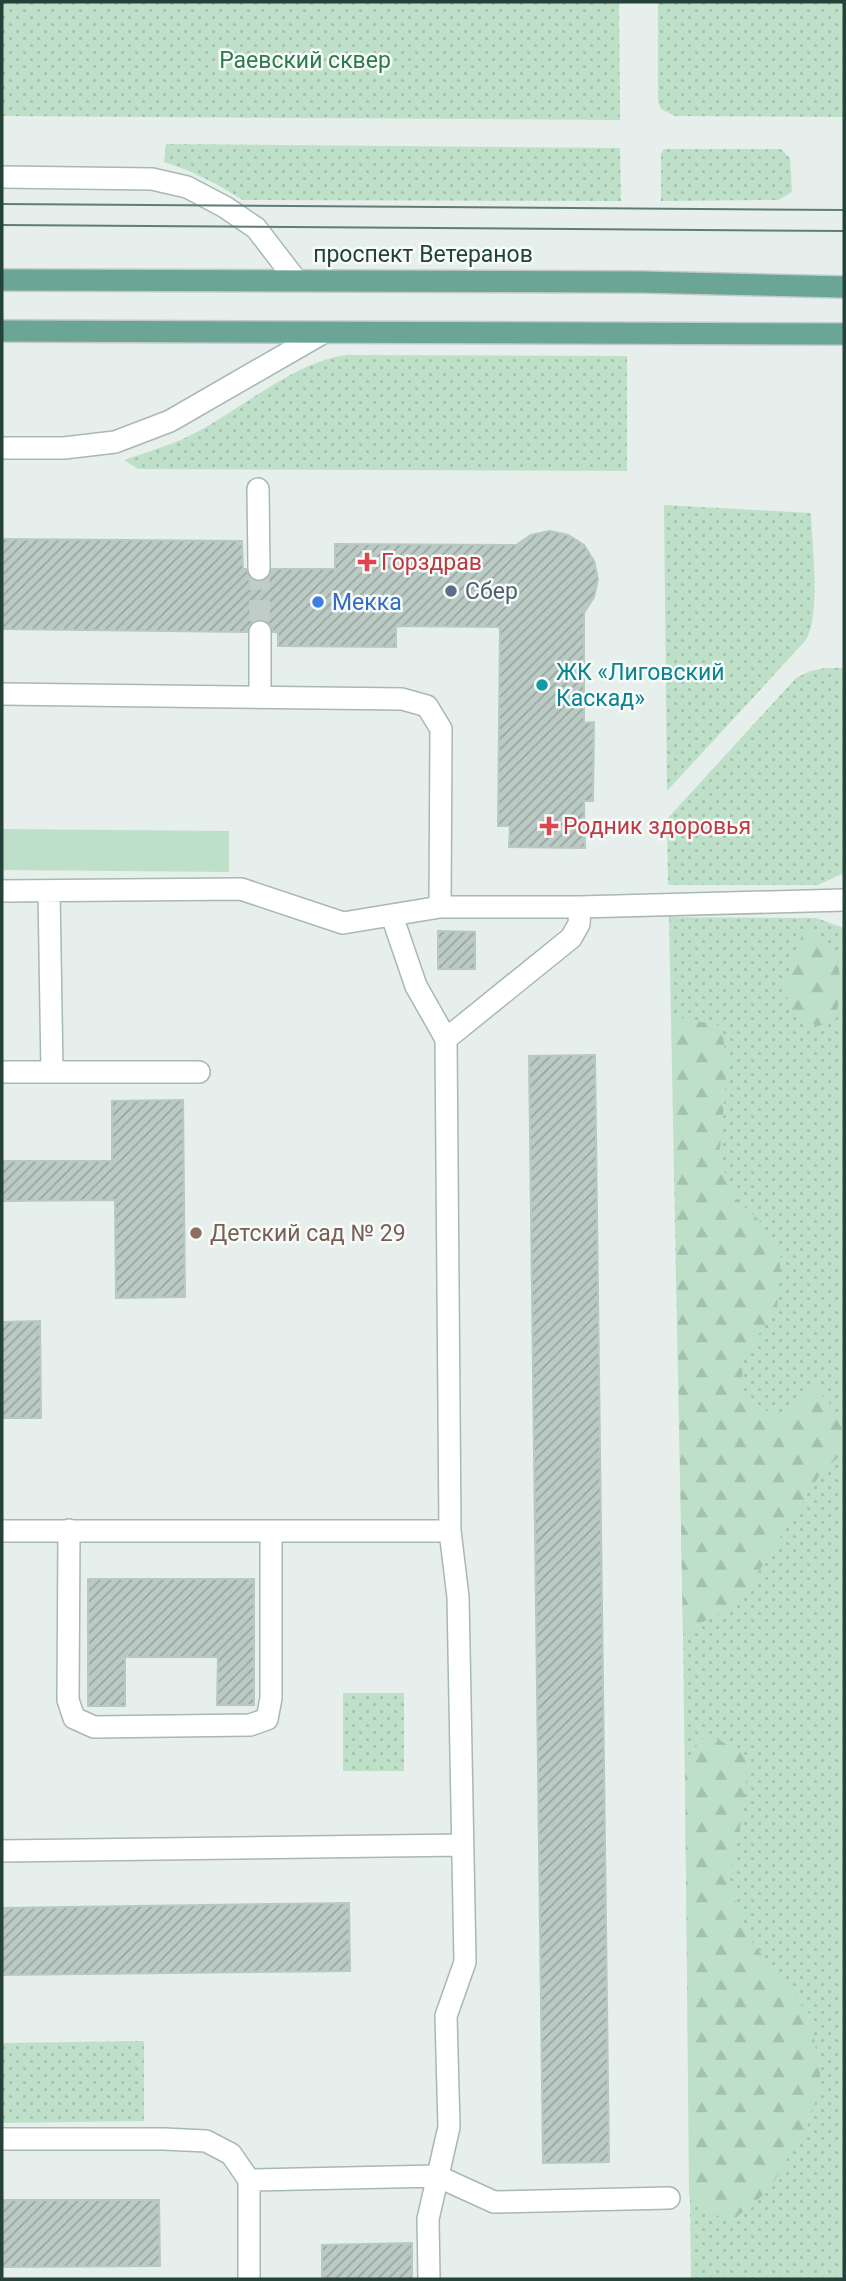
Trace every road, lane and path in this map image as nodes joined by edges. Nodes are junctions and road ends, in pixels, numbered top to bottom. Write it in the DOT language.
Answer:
graph roads {
  1 [pos="2,177"];
  2 [pos="2,280"];
  3 [pos="296,280"];
  4 [pos="844,288"];
  5 [pos="2,331"];
  6 [pos="321,334"];
  7 [pos="844,334"];
  8 [pos="2,448"];
  9 [pos="258,489"];
  10 [pos="259,569"];
  11 [pos="260,632"];
  12 [pos="2,694"];
  13 [pos="260,697"];
  14 [pos="2,891"];
  15 [pos="49,891"];
  16 [pos="844,900"];
  17 [pos="580,906"];
  18 [pos="440,907"];
  19 [pos="391,916"];
  20 [pos="446,1039"];
  21 [pos="52,1071"];
  22 [pos="2,1072"];
  23 [pos="199,1072"];
  24 [pos="69,1530"];
  25 [pos="2,1531"];
  26 [pos="271,1531"];
  27 [pos="450,1531"];
  28 [pos="462,1845"];
  29 [pos="2,1851"];
  30 [pos="2,2139"];
  31 [pos="437,2176"];
  32 [pos="248,2180"];
  33 [pos="669,2199"];
  34 [pos="249,2279"];
  35 [pos="429,2279"];
  1 -- 3 [label="street"];
  2 -- 3 [label="main road, проспект Ветеранов"];
  3 -- 4 [label="main road, проспект Ветеранов"];
  5 -- 6 [label="main road"];
  6 -- 7 [label="main road"];
  6 -- 8 [label="street"];
  9 -- 10 [label="street"];
  11 -- 13 [label="street"];
  12 -- 13 [label="street"];
  13 -- 18 [label="street"];
  14 -- 15 [label="street"];
  15 -- 19 [label="street"];
  15 -- 21 [label="street"];
  16 -- 17 [label="street"];
  17 -- 18 [label="street"];
  17 -- 20 [label="street"];
  18 -- 19 [label="street"];
  19 -- 20 [label="street"];
  20 -- 27 [label="street"];
  21 -- 22 [label="street"];
  21 -- 23 [label="street"];
  24 -- 25 [label="street"];
  24 -- 26 [label="street"];
  24 -- 26 [label="street"];
  26 -- 27 [label="street"];
  27 -- 28 [label="street"];
  28 -- 29 [label="street"];
  28 -- 31 [label="street"];
  30 -- 32 [label="street"];
  31 -- 32 [label="street"];
  31 -- 33 [label="street"];
  31 -- 35 [label="street"];
  32 -- 34 [label="street"];
}
